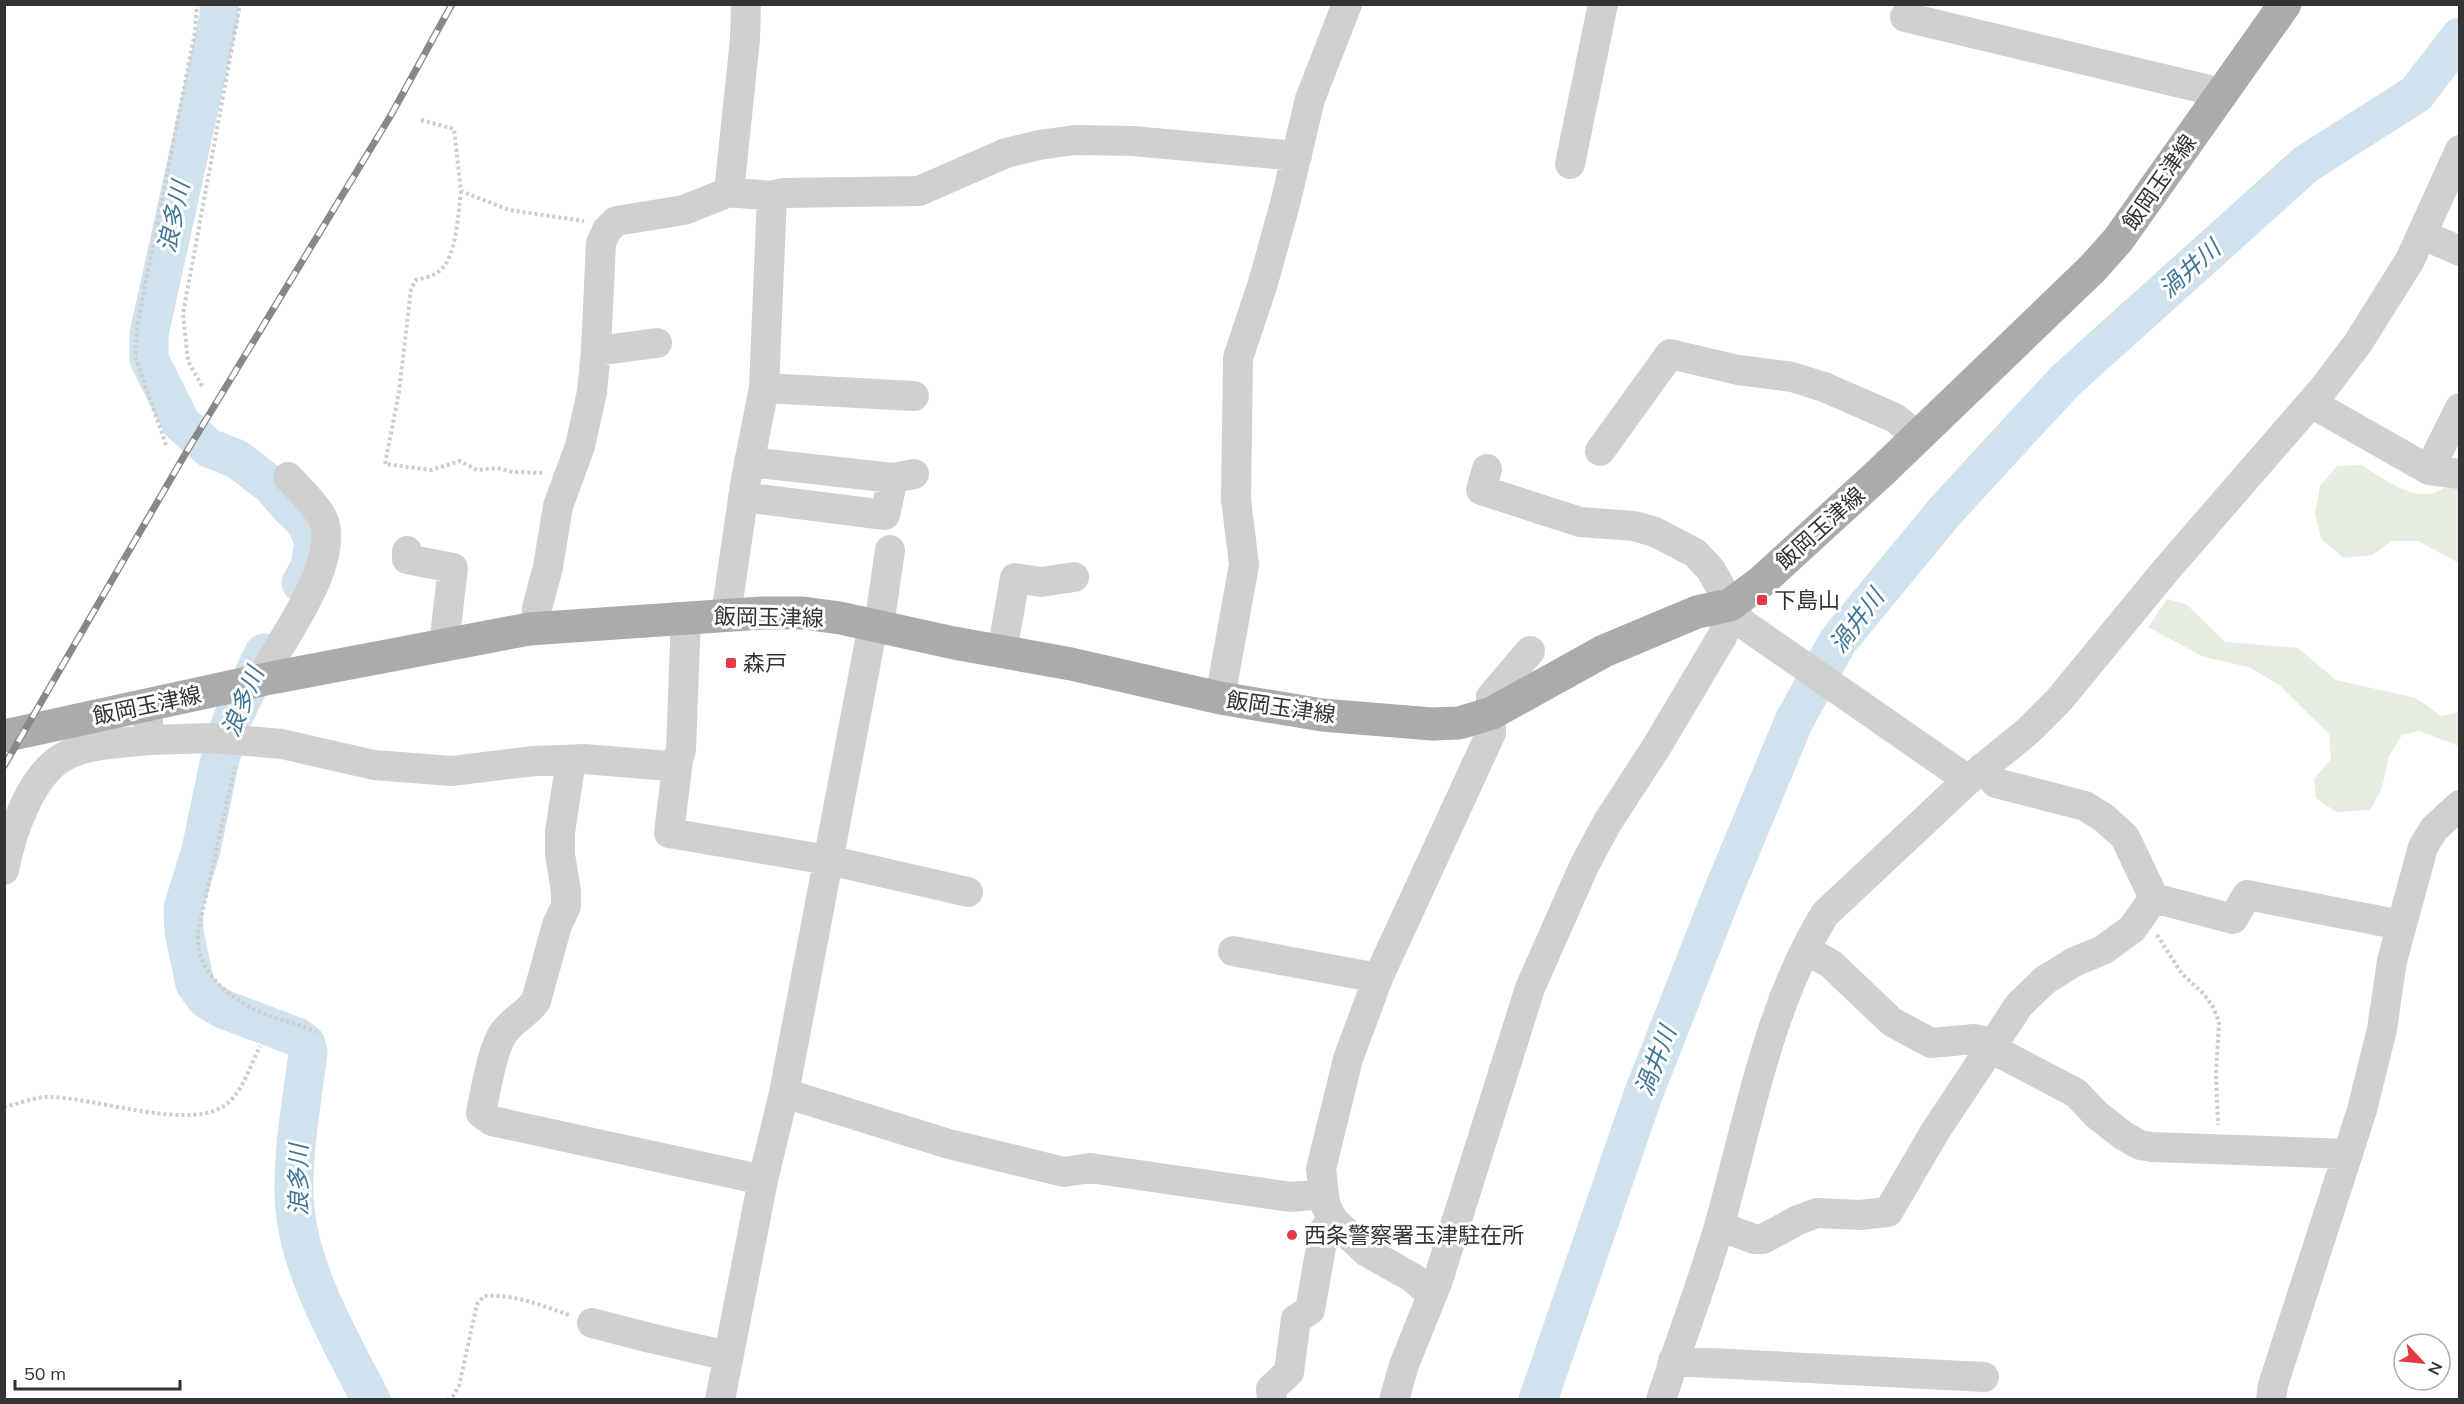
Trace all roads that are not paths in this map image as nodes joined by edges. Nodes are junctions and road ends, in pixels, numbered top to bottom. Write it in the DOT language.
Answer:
graph roads {
  1 [pos="746,4"];
  2 [pos="1347,4"];
  3 [pos="1603,4"];
  4 [pos="2285,4"];
  5 [pos="1905,17"];
  6 [pos="2222,93"];
  7 [pos="2460,150"];
  8 [pos="1297,156"];
  9 [pos="1570,164"];
  10 [pos="729,192"];
  11 [pos="2460,192"];
  12 [pos="772,196"];
  13 [pos="2448,246"];
  14 [pos="657,343"];
  15 [pos="596,351"];
  16 [pos="764,388"];
  17 [pos="914,396"];
  18 [pos="2320,408"];
  19 [pos="2460,408"];
  20 [pos="1918,436"];
  21 [pos="2278,441"];
  22 [pos="1600,451"];
  23 [pos="749,462"];
  24 [pos="1487,469"];
  25 [pos="2429,470"];
  26 [pos="2460,474"];
  27 [pos="288,477"];
  28 [pos="743,497"];
  29 [pos="890,550"];
  30 [pos="407,551"];
  31 [pos="1074,577"];
  32 [pos="1736,614"];
  33 [pos="726,615"];
  34 [pos="686,617"];
  35 [pos="876,626"];
  36 [pos="537,628"];
  37 [pos="444,644"];
  38 [pos="1530,651"];
  39 [pos="1002,652"];
  40 [pos="268,679"];
  41 [pos="1220,698"];
  42 [pos="146,705"];
  43 [pos="1492,713"];
  44 [pos="4,736"];
  45 [pos="149,740"];
  46 [pos="571,760"];
  47 [pos="678,760"];
  48 [pos="1975,774"];
  49 [pos="2460,805"];
  50 [pos="828,860"];
  51 [pos="4,870"];
  52 [pos="968,892"];
  53 [pos="2149,906"];
  54 [pos="2401,925"];
  55 [pos="1806,950"];
  56 [pos="1233,951"];
  57 [pos="1378,978"];
  58 [pos="1991,1046"];
  59 [pos="784,1093"];
  60 [pos="2348,1154"];
  61 [pos="763,1180"];
  62 [pos="1328,1207"];
  63 [pos="1719,1226"];
  64 [pos="1432,1295"];
  65 [pos="592,1323"];
  66 [pos="728,1356"];
  67 [pos="1673,1360"];
  68 [pos="1984,1377"];
  69 [pos="720,1400"];
  70 [pos="1272,1400"];
  71 [pos="1394,1400"];
  72 [pos="1660,1400"];
  73 [pos="2271,1400"];
  1 -- 10 [label="street"];
  2 -- 8 [label="street"];
  3 -- 9 [label="street"];
  4 -- 6 [label="main road, 飯岡玉津線"];
  5 -- 6 [label="street"];
  6 -- 20 [label="main road, 飯岡玉津線"];
  7 -- 21 [label="street"];
  8 -- 12 [label="street"];
  8 -- 41 [label="street"];
  10 -- 12 [label="street"];
  10 -- 15 [label="street"];
  11 -- 13 [label="street"];
  12 -- 16 [label="street"];
  13 -- 18 [label="street"];
  14 -- 15 [label="street"];
  15 -- 36 [label="street"];
  16 -- 17 [label="street"];
  16 -- 23 [label="street"];
  18 -- 21 [label="street"];
  18 -- 25 [label="street"];
  19 -- 25 [label="street"];
  20 -- 22 [label="street"];
  20 -- 32 [label="main road, 飯岡玉津線"];
  21 -- 48 [label="street"];
  23 -- 28 [label="street"];
  23 -- 28 [label="street"];
  24 -- 32 [label="street"];
  25 -- 26 [label="street"];
  27 -- 40 [label="street"];
  28 -- 33 [label="street"];
  29 -- 35 [label="street"];
  30 -- 37 [label="street"];
  31 -- 39 [label="street"];
  32 -- 43 [label="main road, 飯岡玉津線"];
  32 -- 48 [label="street"];
  32 -- 64 [label="street"];
  33 -- 34 [label="main road, 飯岡玉津線"];
  33 -- 35 [label="main road, 飯岡玉津線"];
  34 -- 36 [label="main road, 飯岡玉津線"];
  34 -- 47 [label="street"];
  35 -- 39 [label="main road, 飯岡玉津線"];
  35 -- 50 [label="street"];
  36 -- 37 [label="main road, 飯岡玉津線"];
  37 -- 40 [label="main road, 飯岡玉津線"];
  38 -- 43 [label="street"];
  39 -- 41 [label="main road, 飯岡玉津線"];
  40 -- 42 [label="main road, 飯岡玉津線"];
  41 -- 43 [label="main road, 飯岡玉津線"];
  42 -- 44 [label="main road, 飯岡玉津線"];
  42 -- 45 [label="street"];
  43 -- 57 [label="street"];
  45 -- 46 [label="street"];
  45 -- 51 [label="street"];
  46 -- 47 [label="street"];
  46 -- 61 [label="street"];
  47 -- 50 [label="street"];
  48 -- 53 [label="street"];
  48 -- 55 [label="street"];
  49 -- 54 [label="street"];
  50 -- 52 [label="street"];
  50 -- 59 [label="street"];
  53 -- 54 [label="street"];
  53 -- 58 [label="street"];
  54 -- 60 [label="street"];
  55 -- 58 [label="street"];
  55 -- 63 [label="street"];
  56 -- 57 [label="street"];
  57 -- 62 [label="street"];
  58 -- 60 [label="street"];
  58 -- 63 [label="street"];
  59 -- 61 [label="street"];
  59 -- 62 [label="street"];
  60 -- 73 [label="street"];
  61 -- 66 [label="street"];
  62 -- 64 [label="street"];
  62 -- 70 [label="street"];
  63 -- 67 [label="street"];
  64 -- 71 [label="street"];
  65 -- 66 [label="street"];
  66 -- 69 [label="street"];
  67 -- 68 [label="street"];
  67 -- 72 [label="street"];
}
